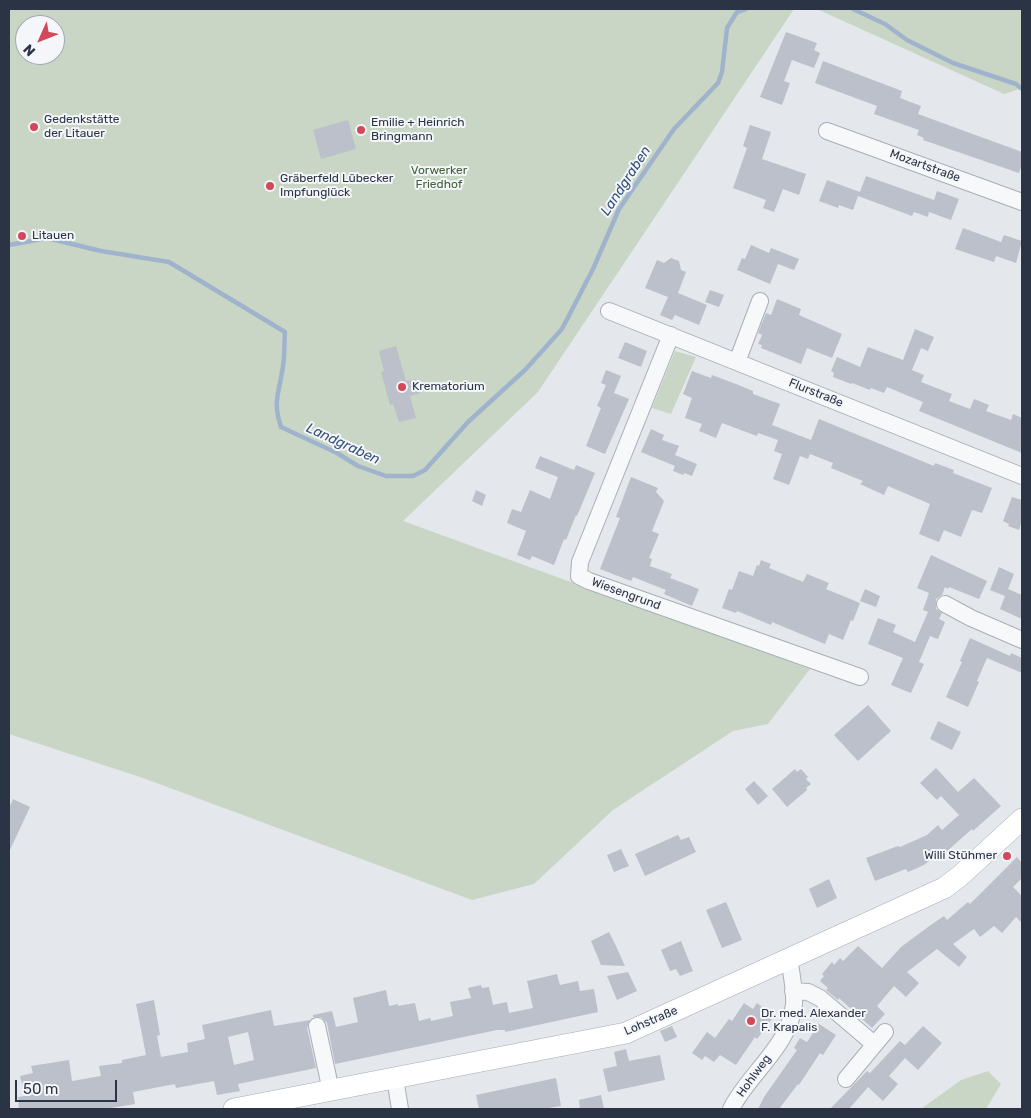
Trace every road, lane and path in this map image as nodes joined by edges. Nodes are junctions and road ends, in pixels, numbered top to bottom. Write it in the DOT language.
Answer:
graph roads {
  1 [pos="827,130"];
  2 [pos="1022,202"];
  3 [pos="760,301"];
  4 [pos="609,311"];
  5 [pos="671,335"];
  6 [pos="737,362"];
  7 [pos="1022,476"];
  8 [pos="946,604"];
  9 [pos="1022,640"];
  10 [pos="860,677"];
  11 [pos="1022,819"];
  12 [pos="790,958"];
  13 [pos="793,991"];
  14 [pos="317,1026"];
  15 [pos="885,1032"];
  16 [pos="874,1044"];
  17 [pos="395,1078"];
  18 [pos="846,1079"];
  19 [pos="331,1090"];
  20 [pos="234,1109"];
  21 [pos="400,1109"];
  22 [pos="731,1109"];
  1 -- 2 [label="street, Mozartstraße"];
  3 -- 6 [label="street"];
  4 -- 5 [label="street, Flurstraße"];
  5 -- 6 [label="street, Flurstraße"];
  5 -- 10 [label="street, Wiesengrund"];
  6 -- 7 [label="street, Flurstraße"];
  8 -- 9 [label="street"];
  11 -- 12 [label="main road, Lohstraße"];
  12 -- 13 [label="street, Hohlweg"];
  12 -- 17 [label="main road, Lohstraße"];
  13 -- 16 [label="street"];
  13 -- 22 [label="street, Hohlweg"];
  14 -- 19 [label="street"];
  15 -- 16 [label="street"];
  16 -- 18 [label="street"];
  17 -- 19 [label="main road, Lohstraße"];
  17 -- 21 [label="street"];
  19 -- 20 [label="main road, Lohstraße"];
}
